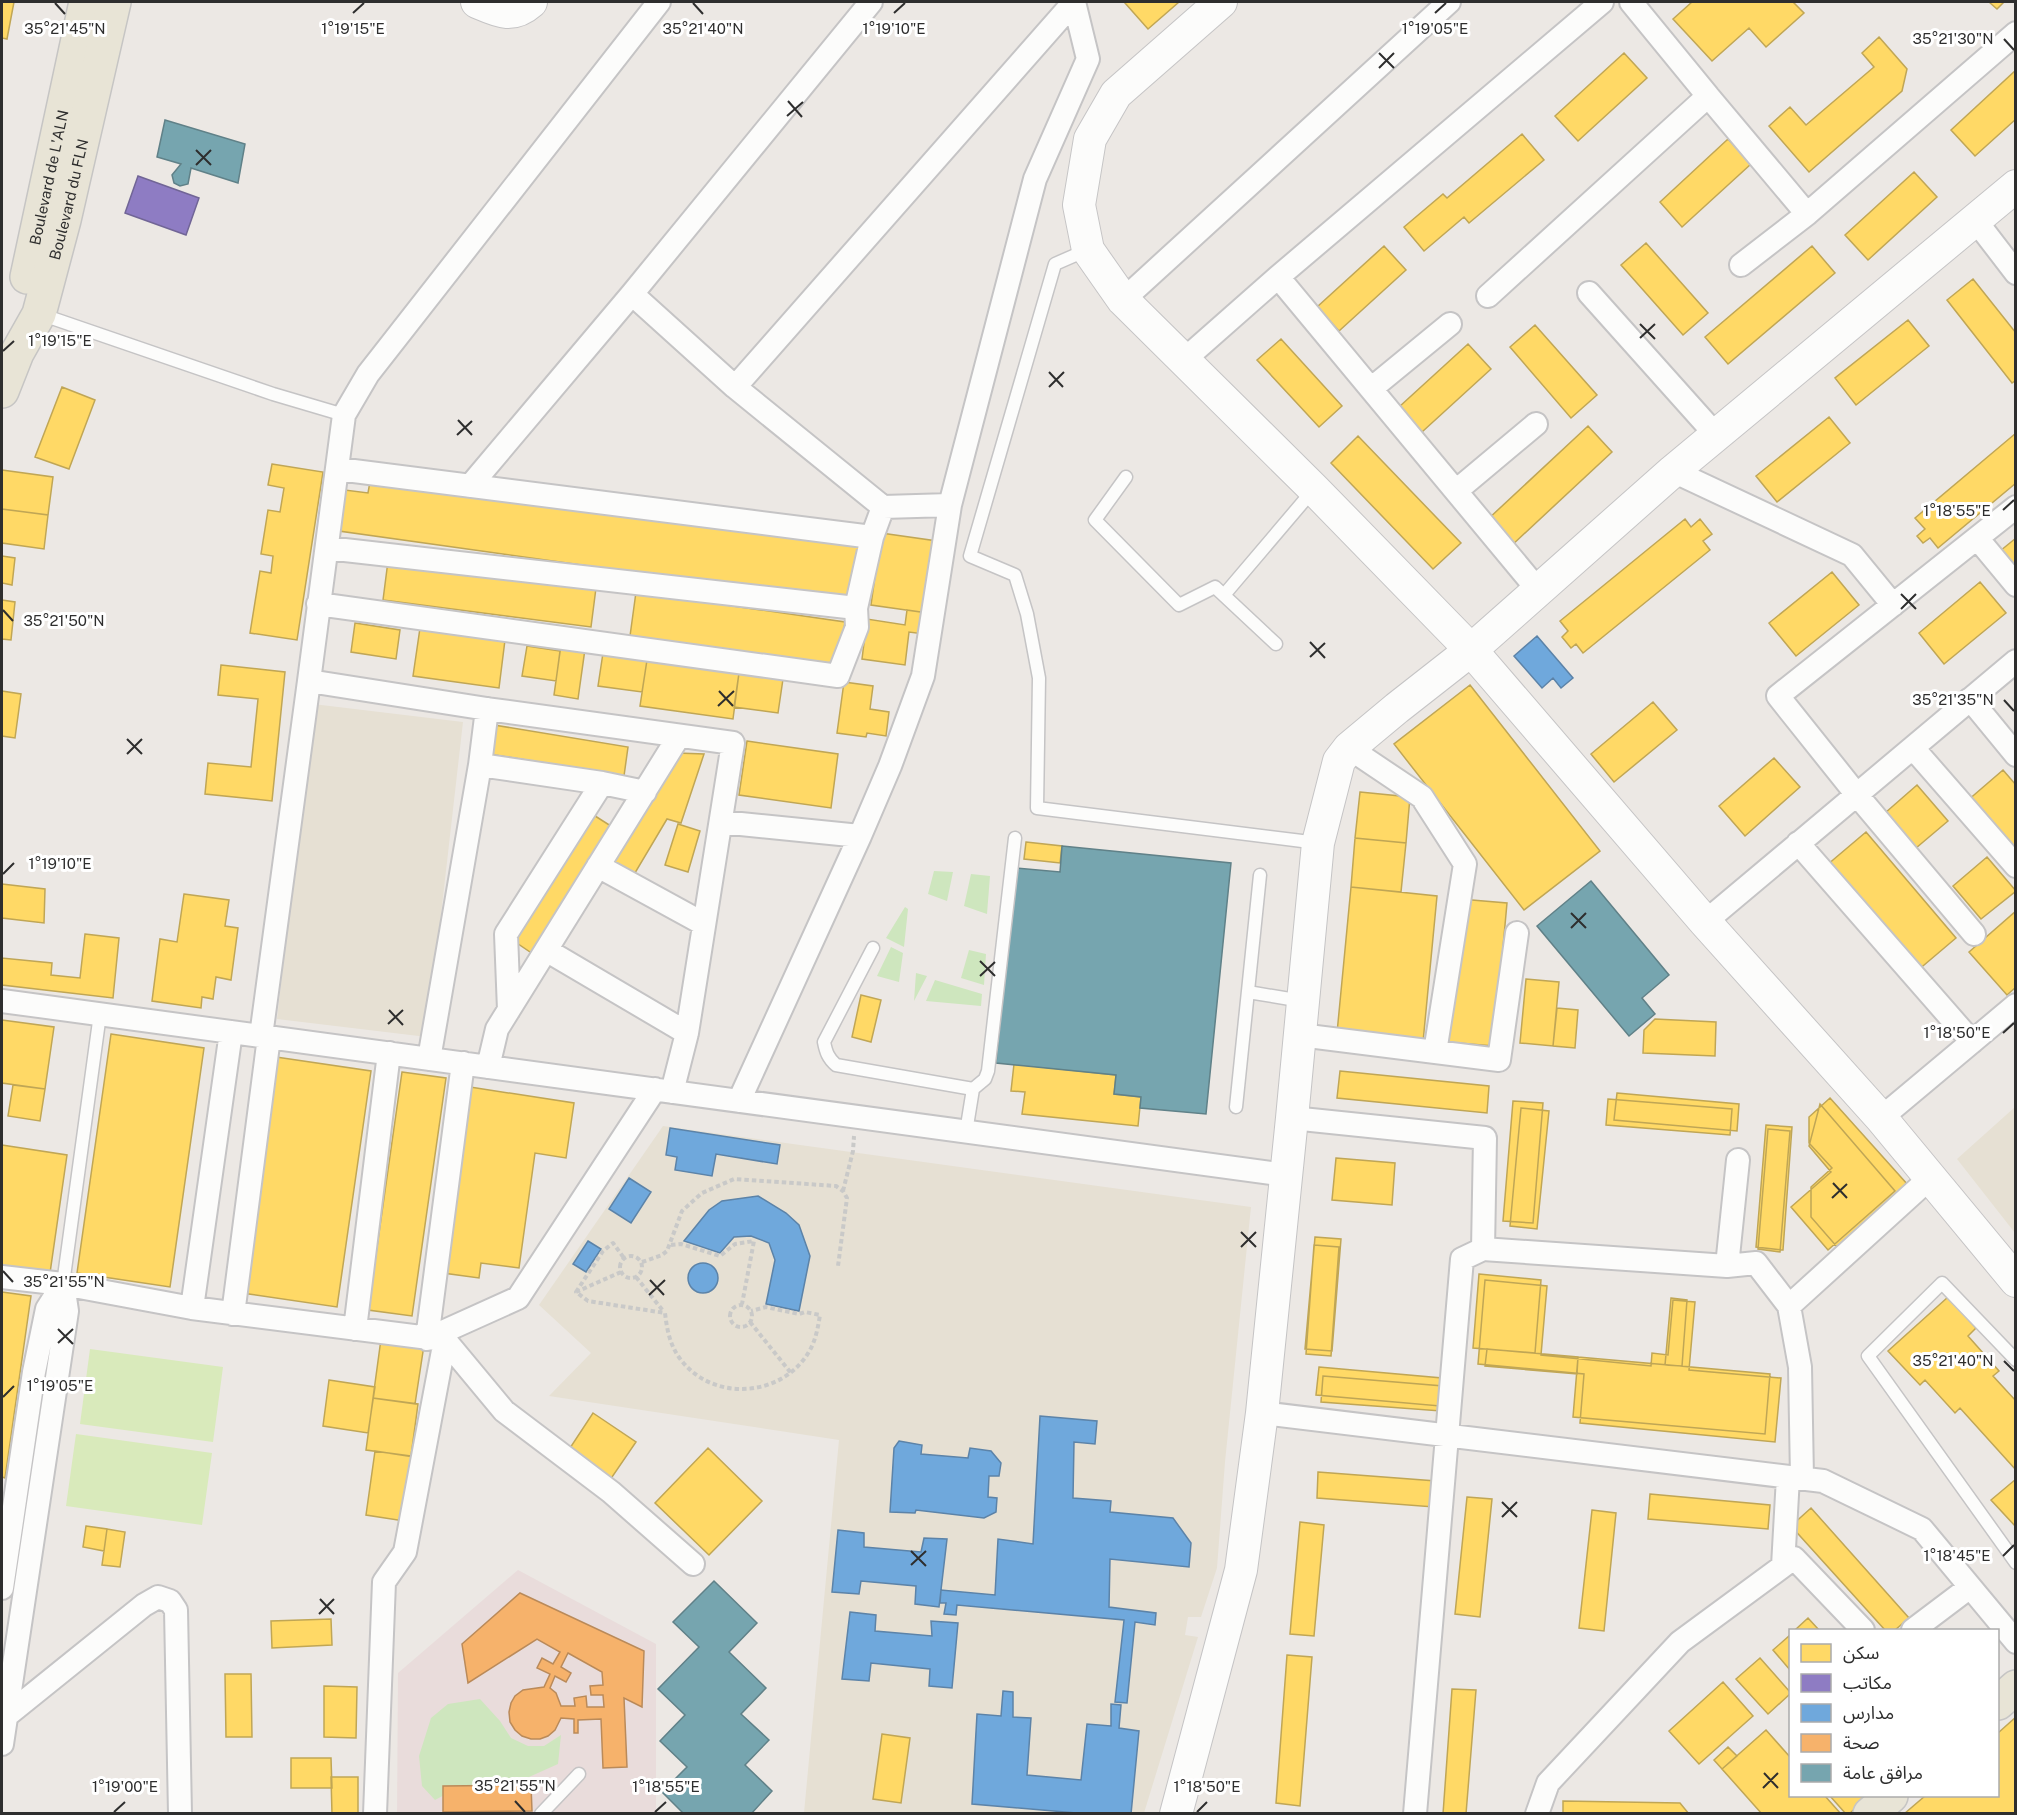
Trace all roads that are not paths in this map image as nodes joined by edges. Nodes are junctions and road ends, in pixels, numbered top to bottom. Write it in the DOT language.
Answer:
graph roads {
  1 [pos="86,2"];
  2 [pos="114,2"];
  3 [pos="477,2"];
  4 [pos="531,2"];
  5 [pos="659,2"];
  6 [pos="871,2"];
  7 [pos="1074,2"];
  8 [pos="1221,2"];
  9 [pos="1449,2"];
  10 [pos="1602,2"];
  11 [pos="1631,2"];
  12 [pos="2016,33"];
  13 [pos="1708,96"];
  14 [pos="2016,186"];
  15 [pos="1807,214"];
  16 [pos="1976,221"];
  17 [pos="1088,250"];
  18 [pos="1741,265"];
  19 [pos="2016,273"];
  20 [pos="1278,276"];
  21 [pos="1589,293"];
  22 [pos="632,294"];
  23 [pos="1488,296"];
  24 [pos="1123,300"];
  25 [pos="39,314"];
  26 [pos="1450,324"];
  27 [pos="9,351"];
  28 [pos="1185,359"];
  29 [pos="735,387"];
  30 [pos="1372,388"];
  31 [pos="2,391"];
  32 [pos="344,415"];
  33 [pos="1536,424"];
  34 [pos="1716,435"];
  35 [pos="338,469"];
  36 [pos="1673,471"];
  37 [pos="1126,477"];
  38 [pos="470,486"];
  39 [pos="1314,489"];
  40 [pos="1456,491"];
  41 [pos="950,505"];
  42 [pos="883,507"];
  43 [pos="2016,507"];
  44 [pos="872,537"];
  45 [pos="1977,538"];
  46 [pos="327,548"];
  47 [pos="2016,585"];
  48 [pos="1538,590"];
  49 [pos="1224,595"];
  50 [pos="318,604"];
  51 [pos="1893,605"];
  52 [pos="856,608"];
  53 [pos="1276,644"];
  54 [pos="1471,650"];
  55 [pos="2016,661"];
  56 [pos="309,681"];
  57 [pos="1970,699"];
  58 [pos="487,709"];
  59 [pos="679,736"];
  60 [pos="1349,748"];
  61 [pos="1913,748"];
  62 [pos="2016,755"];
  63 [pos="480,765"];
  64 [pos="602,783"];
  65 [pos="645,792"];
  66 [pos="1857,795"];
  67 [pos="720,822"];
  68 [pos="860,836"];
  69 [pos="1015,838"];
  70 [pos="1318,843"];
  71 [pos="1798,843"];
  72 [pos="598,866"];
  73 [pos="2016,866"];
  74 [pos="1260,875"];
  75 [pos="1705,922"];
  76 [pos="704,924"];
  77 [pos="1517,933"];
  78 [pos="1974,934"];
  79 [pos="873,948"];
  80 [pos="546,950"];
  81 [pos="1248,992"];
  82 [pos="2,1001"];
  83 [pos="1303,1001"];
  84 [pos="2016,1005"];
  85 [pos="509,1010"];
  86 [pos="100,1014"];
  87 [pos="231,1032"];
  88 [pos="687,1034"];
  89 [pos="1300,1035"];
  90 [pos="265,1036"];
  91 [pos="1972,1042"];
  92 [pos="1435,1052"];
  93 [pos="389,1053"];
  94 [pos="429,1059"];
  95 [pos="463,1063"];
  96 [pos="488,1066"];
  97 [pos="973,1089"];
  98 [pos="664,1090"];
  99 [pos="739,1101"];
  100 [pos="1236,1107"];
  101 [pos="1292,1118"];
  102 [pos="1881,1118"];
  103 [pos="966,1132"];
  104 [pos="1738,1160"];
  105 [pos="1286,1175"];
  106 [pos="1931,1177"];
  107 [pos="1483,1249"];
  108 [pos="1727,1266"];
  109 [pos="2,1276"];
  110 [pos="2016,1281"];
  111 [pos="63,1284"];
  112 [pos="1789,1306"];
  113 [pos="192,1308"];
  114 [pos="233,1314"];
  115 [pos="355,1329"];
  116 [pos="436,1340"];
  117 [pos="2016,1360"];
  118 [pos="1262,1413"];
  119 [pos="1446,1436"];
  120 [pos="1795,1477"];
  121 [pos="2016,1563"];
  122 [pos="693,1564"];
  123 [pos="1783,1566"];
  124 [pos="1970,1587"];
  125 [pos="2,1588"];
  126 [pos="1862,1629"];
  127 [pos="1914,1629"];
  128 [pos="2016,1642"];
  129 [pos="2016,1687"];
  130 [pos="1999,1702"];
  131 [pos="5,1717"];
  132 [pos="2,1744"];
  133 [pos="579,1774"];
  134 [pos="1890,1797"];
  135 [pos="180,1814"];
  136 [pos="375,1814"];
  137 [pos="541,1814"];
  138 [pos="1176,1814"];
  139 [pos="1415,1814"];
  140 [pos="1537,1814"];
  141 [pos="1870,1814"];
  1 -- 27 [label="main road, Boulevard de L'ALN"];
  2 -- 25 [label="main road, Boulevard du FLN"];
  3 -- 4 [label="main road"];
  5 -- 32 [label="street"];
  6 -- 22 [label="street"];
  7 -- 29 [label="street"];
  7 -- 41 [label="street"];
  8 -- 17 [label="main road"];
  9 -- 24 [label="street"];
  10 -- 20 [label="street"];
  11 -- 13 [label="street"];
  12 -- 15 [label="street"];
  13 -- 15 [label="street"];
  13 -- 23 [label="street"];
  14 -- 16 [label="main road"];
  15 -- 18 [label="street"];
  16 -- 19 [label="street"];
  16 -- 34 [label="main road"];
  17 -- 24 [label="main road"];
  17 -- 70 [label="lane"];
  20 -- 28 [label="street"];
  20 -- 30 [label="street"];
  21 -- 34 [label="street"];
  22 -- 29 [label="street"];
  22 -- 38 [label="street"];
  24 -- 28 [label="main road"];
  25 -- 27 [label="main road, Boulevard du FLN"];
  25 -- 32 [label="lane"];
  26 -- 30 [label="street"];
  27 -- 31 [label="main road, Boulevard du FLN"];
  28 -- 39 [label="main road"];
  29 -- 42 [label="street"];
  30 -- 40 [label="street"];
  32 -- 35 [label="street"];
  33 -- 40 [label="street"];
  34 -- 36 [label="main road"];
  35 -- 38 [label="street"];
  35 -- 46 [label="street"];
  36 -- 48 [label="main road"];
  36 -- 51 [label="street"];
  37 -- 49 [label="lane"];
  38 -- 44 [label="street"];
  39 -- 49 [label="lane"];
  39 -- 54 [label="main road"];
  40 -- 48 [label="street"];
  41 -- 42 [label="street"];
  41 -- 68 [label="street"];
  42 -- 44 [label="street"];
  43 -- 45 [label="street"];
  44 -- 52 [label="street"];
  45 -- 47 [label="street"];
  45 -- 51 [label="street"];
  46 -- 50 [label="street"];
  46 -- 52 [label="street"];
  48 -- 54 [label="main road"];
  49 -- 53 [label="lane"];
  50 -- 52 [label="street"];
  50 -- 56 [label="street"];
  51 -- 66 [label="street"];
  54 -- 60 [label="main road"];
  54 -- 75 [label="main road"];
  55 -- 57 [label="street"];
  56 -- 58 [label="street"];
  56 -- 90 [label="street"];
  57 -- 61 [label="street"];
  57 -- 62 [label="street"];
  58 -- 59 [label="street"];
  58 -- 63 [label="street"];
  59 -- 65 [label="street"];
  59 -- 67 [label="street"];
  60 -- 70 [label="main road"];
  60 -- 92 [label="street"];
  61 -- 66 [label="street"];
  61 -- 73 [label="street"];
  63 -- 64 [label="street"];
  63 -- 94 [label="street"];
  64 -- 65 [label="street"];
  64 -- 85 [label="street"];
  65 -- 72 [label="street"];
  66 -- 71 [label="street"];
  66 -- 78 [label="street"];
  67 -- 68 [label="street"];
  67 -- 76 [label="street"];
  68 -- 99 [label="street"];
  69 -- 97 [label="lane"];
  70 -- 83 [label="main road"];
  71 -- 75 [label="street"];
  71 -- 91 [label="street"];
  72 -- 76 [label="street"];
  72 -- 80 [label="street"];
  74 -- 81 [label="lane"];
  75 -- 102 [label="main road"];
  76 -- 88 [label="street"];
  77 -- 92 [label="street"];
  79 -- 97 [label="lane"];
  80 -- 85 [label="street"];
  80 -- 88 [label="street"];
  81 -- 83 [label="lane"];
  81 -- 100 [label="lane"];
  82 -- 86 [label="street"];
  83 -- 89 [label="main road"];
  84 -- 91 [label="street"];
  85 -- 96 [label="street"];
  86 -- 87 [label="street"];
  86 -- 111 [label="lane"];
  87 -- 90 [label="street"];
  87 -- 113 [label="street"];
  88 -- 98 [label="street"];
  89 -- 92 [label="street"];
  89 -- 101 [label="main road"];
  90 -- 93 [label="street"];
  90 -- 114 [label="street"];
  91 -- 102 [label="street"];
  93 -- 94 [label="street"];
  93 -- 115 [label="street"];
  94 -- 95 [label="street"];
  95 -- 96 [label="street"];
  95 -- 116 [label="street"];
  96 -- 98 [label="street"];
  97 -- 103 [label="lane"];
  98 -- 99 [label="street"];
  98 -- 116 [label="street"];
  99 -- 103 [label="street"];
  101 -- 105 [label="main road"];
  101 -- 107 [label="street"];
  102 -- 106 [label="main road"];
  103 -- 105 [label="street"];
  104 -- 108 [label="street"];
  105 -- 118 [label="main road"];
  106 -- 110 [label="main road"];
  106 -- 112 [label="street"];
  107 -- 108 [label="street"];
  107 -- 119 [label="street"];
  108 -- 112 [label="street"];
  109 -- 111 [label="street"];
  111 -- 113 [label="street"];
  111 -- 125 [label="street"];
  111 -- 131 [label="street"];
  112 -- 120 [label="street"];
  113 -- 114 [label="street"];
  114 -- 115 [label="street"];
  115 -- 116 [label="street"];
  116 -- 122 [label="street"];
  116 -- 136 [label="street"];
  117 -- 121 [label="lane"];
  118 -- 119 [label="street"];
  118 -- 138 [label="main road"];
  119 -- 120 [label="street"];
  119 -- 139 [label="street"];
  120 -- 123 [label="street"];
  120 -- 124 [label="street"];
  123 -- 126 [label="street"];
  123 -- 140 [label="street"];
  124 -- 127 [label="street"];
  124 -- 128 [label="street"];
  129 -- 130 [label="main road"];
  131 -- 132 [label="street"];
  131 -- 135 [label="street"];
  133 -- 137 [label="lane"];
  134 -- 141 [label="main road"];
}
